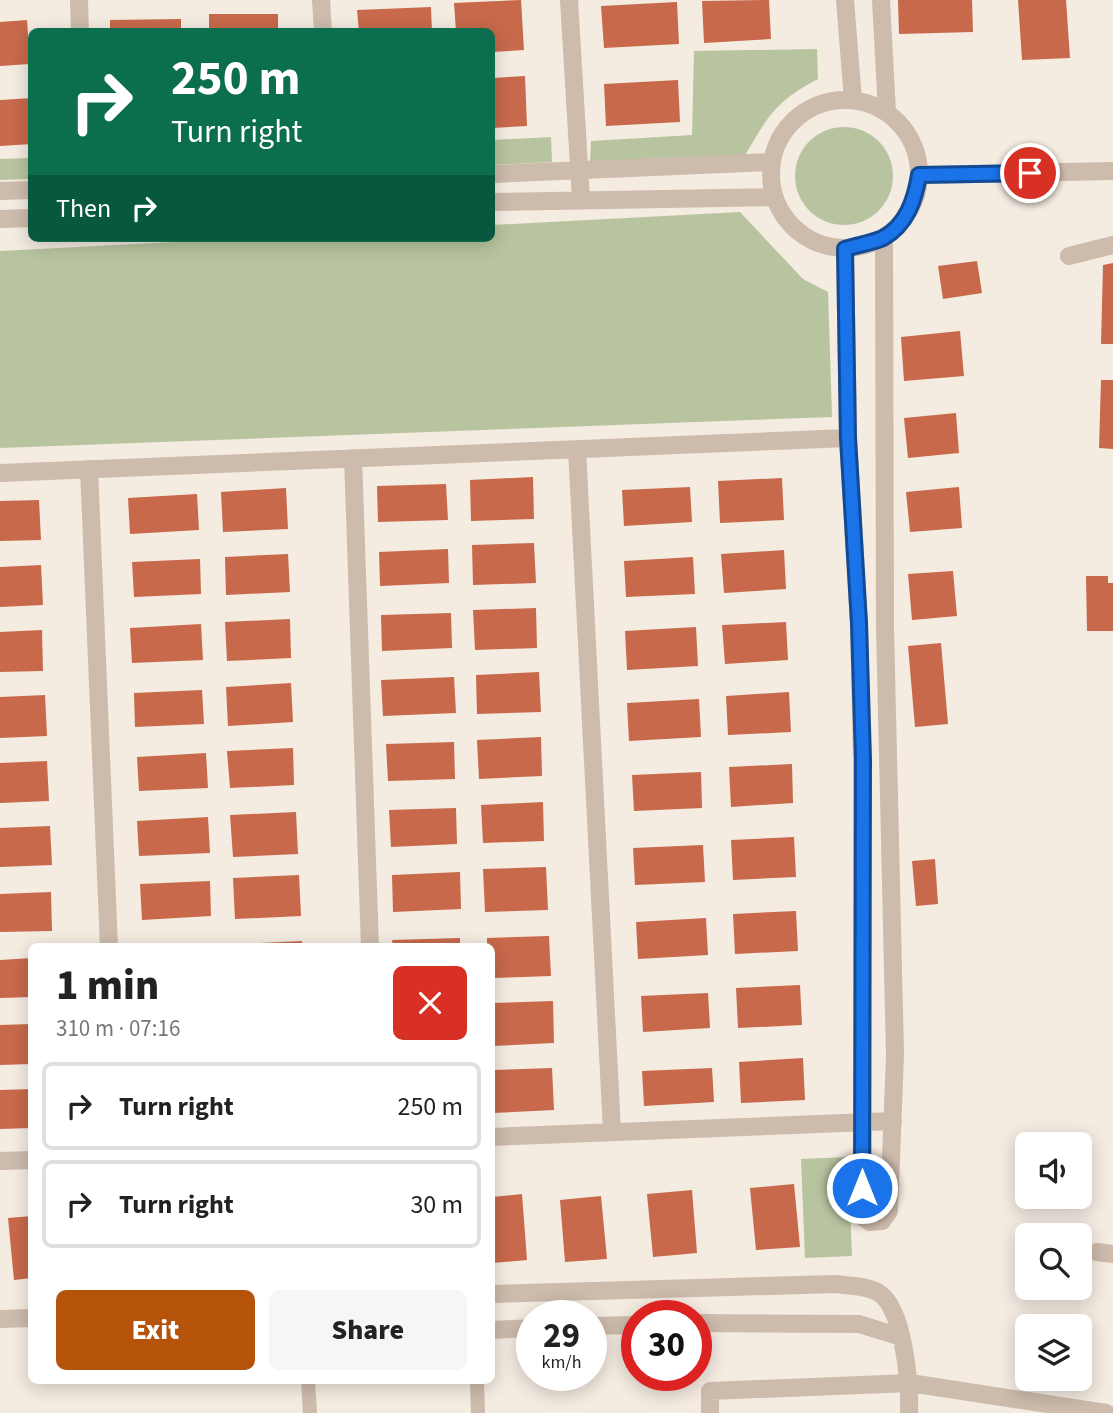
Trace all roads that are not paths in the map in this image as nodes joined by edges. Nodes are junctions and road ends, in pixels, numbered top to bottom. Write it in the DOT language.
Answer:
graph roads {
  1 [pos="79,0"];
  2 [pos="321,0"];
  3 [pos="569,0"];
  4 [pos="845,0"];
  5 [pos="881,0"];
  6 [pos="80,28"];
  7 [pos="323,28"];
  8 [pos="853,100"];
  9 [pos="887,112"];
  10 [pos="770,162"];
  11 [pos="578,171"];
  12 [pos="1113,171"];
  13 [pos="495,174"];
  14 [pos="919,175"];
  15 [pos="28,190"];
  16 [pos="0,191"];
  17 [pos="773,197"];
  18 [pos="581,199"];
  19 [pos="495,202"];
  20 [pos="28,218"];
  21 [pos="0,219"];
  22 [pos="884,237"];
  23 [pos="1113,245"];
  24 [pos="845,249"];
  25 [pos="1069,256"];
  26 [pos="848,438"];
  27 [pos="578,449"];
  28 [pos="353,458"];
  29 [pos="89,469"];
  30 [pos="0,473"];
  31 [pos="109,943"];
  32 [pos="370,943"];
  33 [pos="893,1121"];
  34 [pos="862,1123"];
  35 [pos="612,1132"];
  36 [pos="495,1137"];
  37 [pos="28,1160"];
  38 [pos="0,1161"];
  39 [pos="495,1294"];
  40 [pos="28,1318"];
  41 [pos="0,1319"];
  42 [pos="712,1323"];
  43 [pos="516,1329"];
  44 [pos="495,1330"];
  45 [pos="901,1337"];
  46 [pos="910,1383"];
  47 [pos="309,1384"];
  48 [pos="477,1384"];
  49 [pos="1055,1409"];
  50 [pos="310,1413"];
  51 [pos="478,1413"];
  52 [pos="710,1413"];
  53 [pos="909,1413"];
  54 [pos="1106,1413"];
  1 -- 6 [label="street"];
  2 -- 7 [label="street"];
  3 -- 11 [label="street"];
  4 -- 8 [label="street"];
  5 -- 9 [label="street"];
  8 -- 9 [label="street"];
  8 -- 10 [label="street"];
  9 -- 14 [label="street"];
  10 -- 11 [label="street"];
  10 -- 17 [label="street"];
  11 -- 13 [label="street"];
  11 -- 18 [label="street"];
  12 -- 14 [label="street"];
  14 -- 22 [label="street"];
  15 -- 16 [label="street"];
  17 -- 18 [label="street"];
  17 -- 24 [label="street"];
  18 -- 19 [label="street"];
  20 -- 21 [label="street"];
  22 -- 24 [label="street"];
  22 -- 33 [label="street"];
  23 -- 25 [label="street"];
  24 -- 26 [label="street"];
  26 -- 27 [label="street"];
  26 -- 34 [label="street"];
  27 -- 28 [label="street"];
  27 -- 35 [label="street"];
  28 -- 29 [label="street"];
  28 -- 32 [label="street"];
  29 -- 30 [label="street"];
  29 -- 31 [label="street"];
  33 -- 34 [label="street"];
  33 -- 34 [label="street"];
  34 -- 35 [label="street"];
  35 -- 36 [label="street"];
  37 -- 38 [label="street"];
  39 -- 45 [label="street"];
  40 -- 41 [label="street"];
  42 -- 45 [label="street"];
  43 -- 44 [label="street"];
  45 -- 46 [label="street"];
  46 -- 49 [label="street"];
  46 -- 52 [label="street"];
  46 -- 53 [label="street"];
  47 -- 50 [label="lane"];
  48 -- 51 [label="lane"];
  49 -- 54 [label="street"];
}
